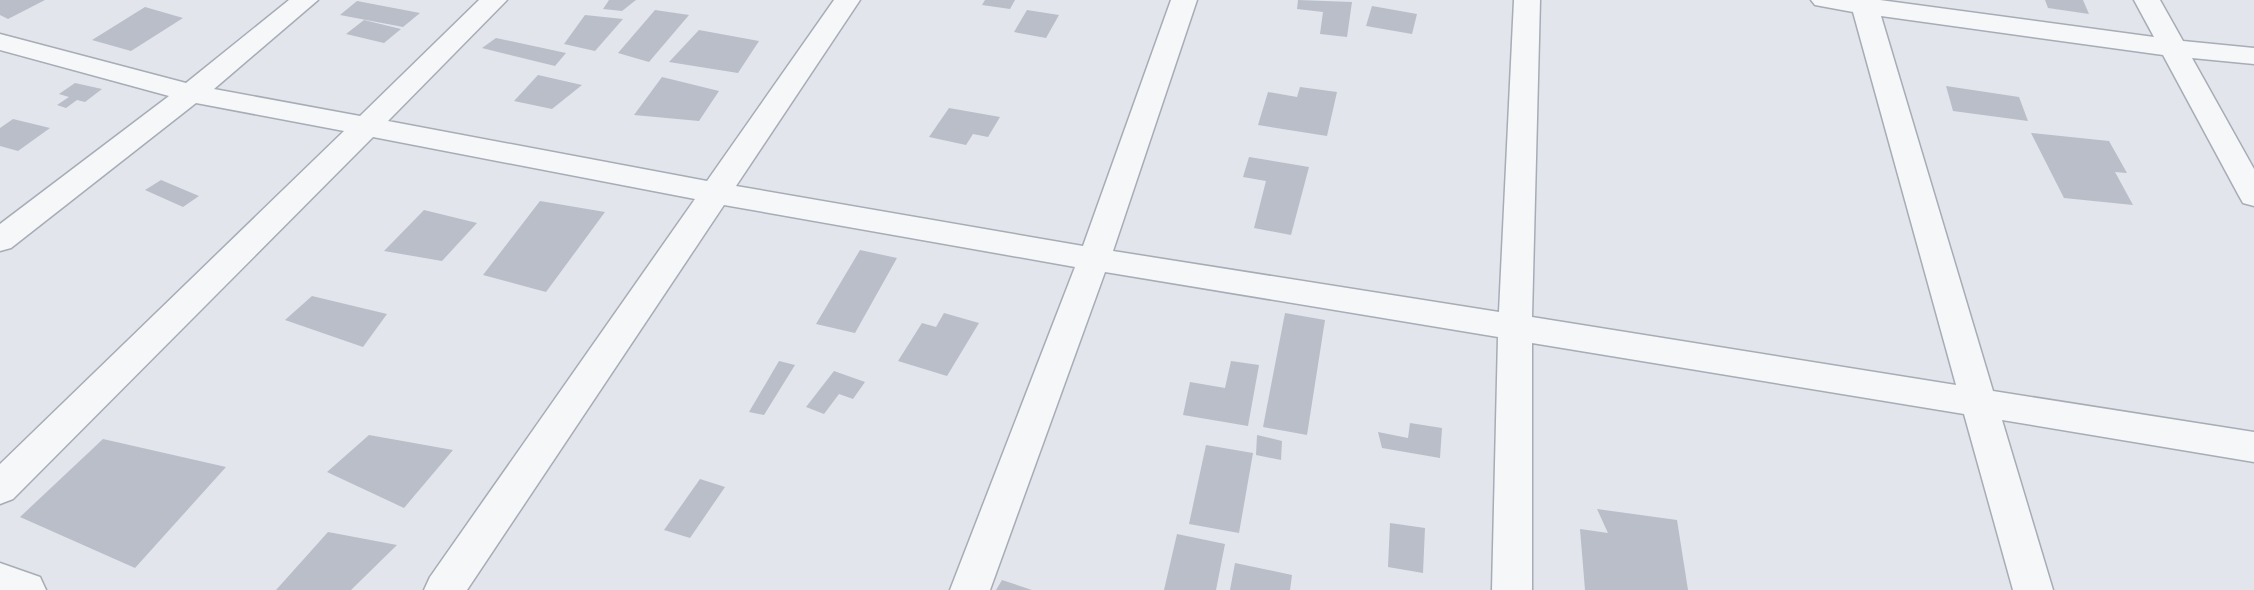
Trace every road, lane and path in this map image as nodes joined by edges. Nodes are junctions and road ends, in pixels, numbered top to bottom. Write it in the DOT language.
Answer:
graph roads {
  1 [pos="305,0"];
  2 [pos="494,0"];
  3 [pos="847,0"];
  4 [pos="1184,0"];
  5 [pos="1527,0"];
  6 [pos="1824,0"];
  7 [pos="2146,0"];
  8 [pos="1863,3"];
  9 [pos="0,42"];
  10 [pos="2172,48"];
  11 [pos="2254,56"];
  12 [pos="190,93"];
  13 [pos="366,127"];
  14 [pos="716,193"];
  15 [pos="2254,196"];
  16 [pos="0,240"];
  17 [pos="1094,259"];
  18 [pos="1515,327"];
  19 [pos="1978,401"];
  20 [pos="2254,447"];
  21 [pos="0,488"];
  22 [pos="0,581"];
  23 [pos="26,590"];
  24 [pos="444,590"];
  25 [pos="970,590"];
  26 [pos="1512,590"];
  27 [pos="2033,590"];
  1 -- 12 [label="street"];
  2 -- 13 [label="street"];
  3 -- 14 [label="street"];
  4 -- 17 [label="street"];
  5 -- 18 [label="street"];
  6 -- 8 [label="street"];
  7 -- 10 [label="street"];
  8 -- 10 [label="street"];
  8 -- 19 [label="street"];
  9 -- 12 [label="street"];
  10 -- 11 [label="street"];
  10 -- 15 [label="street"];
  12 -- 13 [label="street"];
  12 -- 16 [label="street"];
  13 -- 14 [label="street"];
  13 -- 21 [label="street"];
  14 -- 17 [label="street"];
  14 -- 24 [label="street"];
  17 -- 18 [label="street"];
  17 -- 25 [label="street"];
  18 -- 19 [label="street"];
  18 -- 26 [label="street"];
  19 -- 20 [label="street"];
  19 -- 27 [label="street"];
  22 -- 23 [label="street"];
}
